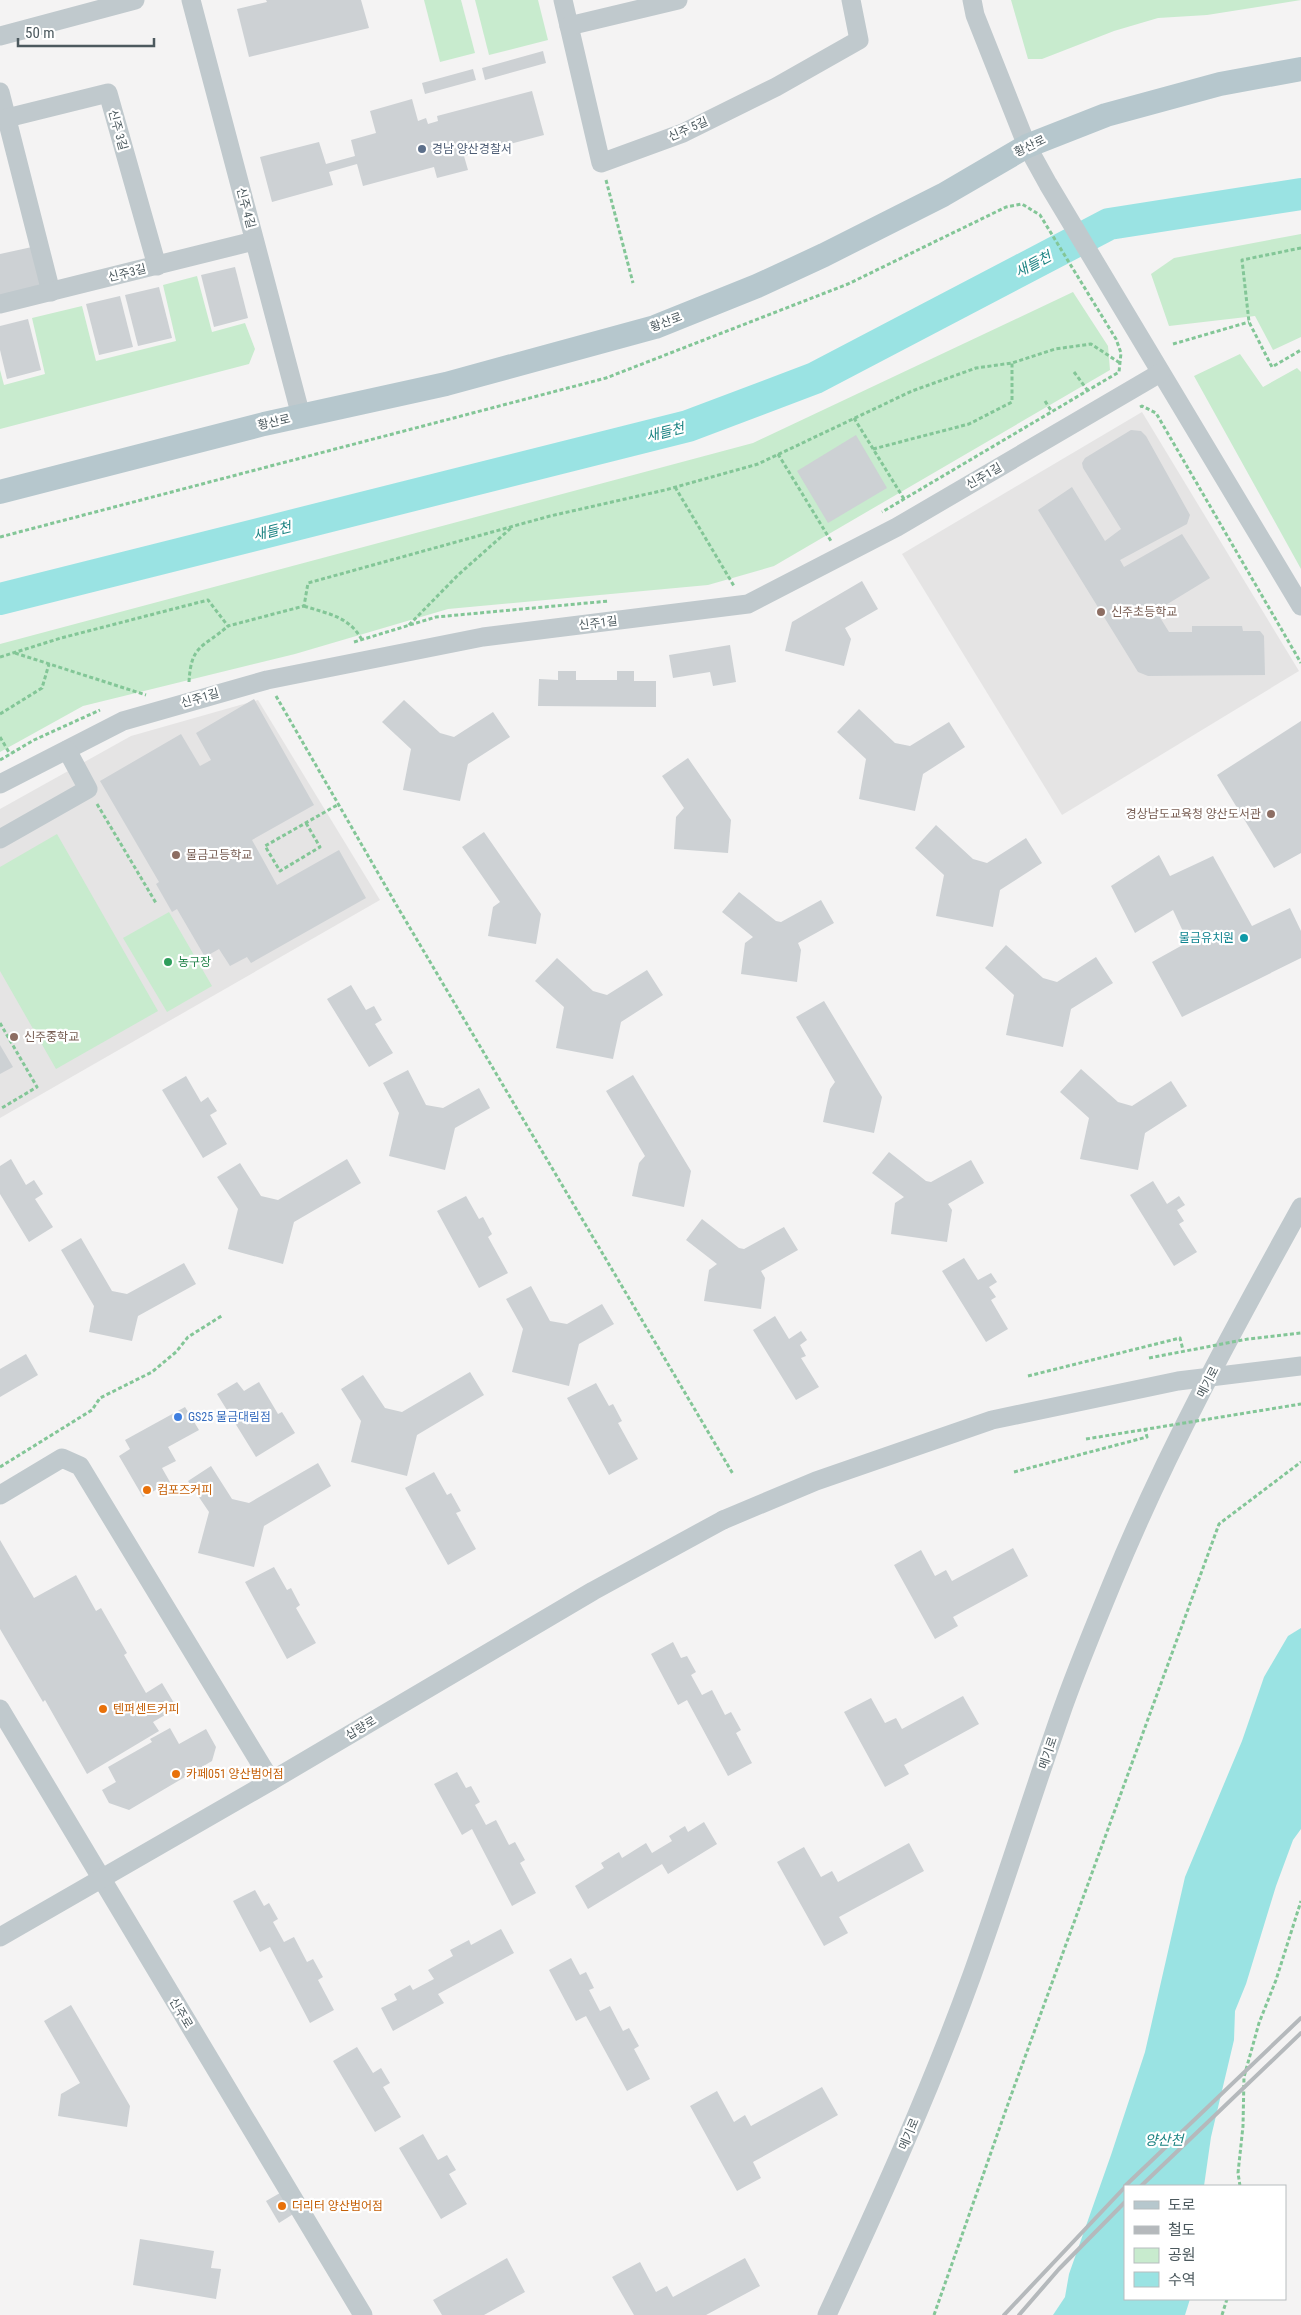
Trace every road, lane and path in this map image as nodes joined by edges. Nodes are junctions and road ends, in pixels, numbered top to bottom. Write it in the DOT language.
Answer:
graph roads {
  1 [pos="135,0"];
  2 [pos="191,0"];
  3 [pos="563,0"];
  4 [pos="678,0"];
  5 [pos="851,0"];
  6 [pos="972,0"];
  7 [pos="569,26"];
  8 [pos="0,36"];
  9 [pos="1301,69"];
  10 [pos="0,92"];
  11 [pos="7,118"];
  12 [pos="1027,146"];
  13 [pos="601,162"];
  14 [pos="254,241"];
  15 [pos="1301,248"];
  16 [pos="157,266"];
  17 [pos="633,283"];
  18 [pos="51,292"];
  19 [pos="0,304"];
  20 [pos="1249,322"];
  21 [pos="1173,344"];
  22 [pos="1301,350"];
  23 [pos="1012,362"];
  24 [pos="1120,363"];
  25 [pos="1074,372"];
  26 [pos="1160,373"];
  27 [pos="1088,391"];
  28 [pos="1045,401"];
  29 [pos="1134,410"];
  30 [pos="1052,412"];
  31 [pos="300,416"];
  32 [pos="854,418"];
  33 [pos="873,449"];
  34 [pos="778,454"];
  35 [pos="675,487"];
  36 [pos="0,492"];
  37 [pos="904,499"];
  38 [pos="880,514"];
  39 [pos="513,526"];
  40 [pos="0,537"];
  41 [pos="840,537"];
  42 [pos="832,542"];
  43 [pos="824,546"];
  44 [pos="743,584"];
  45 [pos="734,586"];
  46 [pos="726,588"];
  47 [pos="615,601"];
  48 [pos="304,606"];
  49 [pos="1301,606"];
  50 [pos="228,626"];
  51 [pos="408,626"];
  52 [pos="362,640"];
  53 [pos="353,643"];
  54 [pos="14,653"];
  55 [pos="0,657"];
  56 [pos="1301,663"];
  57 [pos="49,664"];
  58 [pos="198,680"];
  59 [pos="189,682"];
  60 [pos="182,684"];
  61 [pos="283,690"];
  62 [pos="154,692"];
  63 [pos="146,695"];
  64 [pos="138,698"];
  65 [pos="103,709"];
  66 [pos="0,714"];
  67 [pos="0,737"];
  68 [pos="67,750"];
  69 [pos="10,754"];
  70 [pos="0,760"];
  71 [pos="0,784"];
  72 [pos="88,789"];
  73 [pos="339,804"];
  74 [pos="306,823"];
  75 [pos="0,838"];
  76 [pos="156,903"];
  77 [pos="0,1023"];
  78 [pos="0,1109"];
  79 [pos="1301,1206"];
  80 [pos="223,1315"];
  81 [pos="1301,1333"];
  82 [pos="1183,1350"];
  83 [pos="1148,1358"];
  84 [pos="1301,1366"];
  85 [pos="1028,1376"];
  86 [pos="1301,1404"];
  87 [pos="1144,1429"];
  88 [pos="1086,1439"];
  89 [pos="1301,1462"];
  90 [pos="0,1467"];
  91 [pos="1014,1472"];
  92 [pos="733,1474"];
  93 [pos="0,1495"];
  94 [pos="0,1709"];
  95 [pos="271,1781"];
  96 [pos="100,1879"];
  97 [pos="1301,1901"];
  98 [pos="0,1937"];
  99 [pos="1240,2185"];
  100 [pos="1227,2300"];
  101 [pos="363,2315"];
  102 [pos="827,2315"];
  103 [pos="934,2315"];
  104 [pos="1222,2315"];
  1 -- 8 [label="street"];
  2 -- 14 [label="street, 신주 4길"];
  3 -- 7 [label="street"];
  4 -- 7 [label="street"];
  5 -- 13 [label="street, 신주 5길"];
  6 -- 12 [label="street"];
  7 -- 13 [label="street"];
  9 -- 12 [label="main road, 황산로"];
  10 -- 11 [label="street"];
  11 -- 16 [label="street, 신주 3길"];
  11 -- 18 [label="street"];
  12 -- 26 [label="street"];
  12 -- 31 [label="main road, 황산로"];
  13 -- 17 [label="path"];
  14 -- 16 [label="street, 신주3길"];
  14 -- 31 [label="street, 신주 4길"];
  15 -- 20 [label="path"];
  16 -- 18 [label="street, 신주3길"];
  18 -- 19 [label="street, 신주3길"];
  20 -- 21 [label="path"];
  20 -- 22 [label="path"];
  23 -- 24 [label="path"];
  23 -- 32 [label="path"];
  23 -- 33 [label="path"];
  24 -- 27 [label="path"];
  24 -- 40 [label="path"];
  25 -- 27 [label="path"];
  26 -- 49 [label="street"];
  26 -- 68 [label="street, 신주1길"];
  27 -- 30 [label="path"];
  28 -- 30 [label="path"];
  29 -- 56 [label="path"];
  30 -- 37 [label="path"];
  31 -- 36 [label="main road, 황산로"];
  32 -- 33 [label="path"];
  32 -- 34 [label="path"];
  33 -- 37 [label="path"];
  34 -- 35 [label="path"];
  34 -- 42 [label="path"];
  35 -- 39 [label="path"];
  35 -- 45 [label="path"];
  37 -- 38 [label="path"];
  39 -- 48 [label="path"];
  39 -- 51 [label="path"];
  41 -- 42 [label="path"];
  42 -- 43 [label="path"];
  44 -- 45 [label="path"];
  45 -- 46 [label="path"];
  47 -- 51 [label="path"];
  48 -- 50 [label="path"];
  48 -- 52 [label="path"];
  50 -- 54 [label="path"];
  50 -- 59 [label="path"];
  51 -- 52 [label="path"];
  52 -- 53 [label="path"];
  54 -- 55 [label="path"];
  54 -- 57 [label="path"];
  57 -- 63 [label="path"];
  57 -- 66 [label="path"];
  58 -- 59 [label="path"];
  59 -- 60 [label="path"];
  61 -- 73 [label="path"];
  62 -- 63 [label="path"];
  63 -- 64 [label="path"];
  65 -- 69 [label="path"];
  67 -- 69 [label="path"];
  68 -- 71 [label="street, 신주1길"];
  68 -- 72 [label="street"];
  69 -- 70 [label="path"];
  72 -- 75 [label="street"];
  72 -- 76 [label="path"];
  73 -- 74 [label="path"];
  73 -- 92 [label="path"];
  74 -- 74 [label="path"];
  77 -- 78 [label="path"];
  79 -- 102 [label="street, 메기로"];
  80 -- 90 [label="path"];
  81 -- 82 [label="path, bridge"];
  82 -- 83 [label="path, bridge"];
  82 -- 85 [label="path"];
  84 -- 95 [label="street, 삽량로, bridge"];
  86 -- 87 [label="path, bridge"];
  87 -- 88 [label="path, bridge"];
  87 -- 91 [label="path"];
  89 -- 103 [label="path"];
  93 -- 95 [label="street"];
  94 -- 96 [label="street, 신주로"];
  95 -- 96 [label="street, 삽량로"];
  96 -- 98 [label="street, 삽량로"];
  96 -- 101 [label="street, 신주로"];
  97 -- 99 [label="path"];
  100 -- 104 [label="path"];
}
